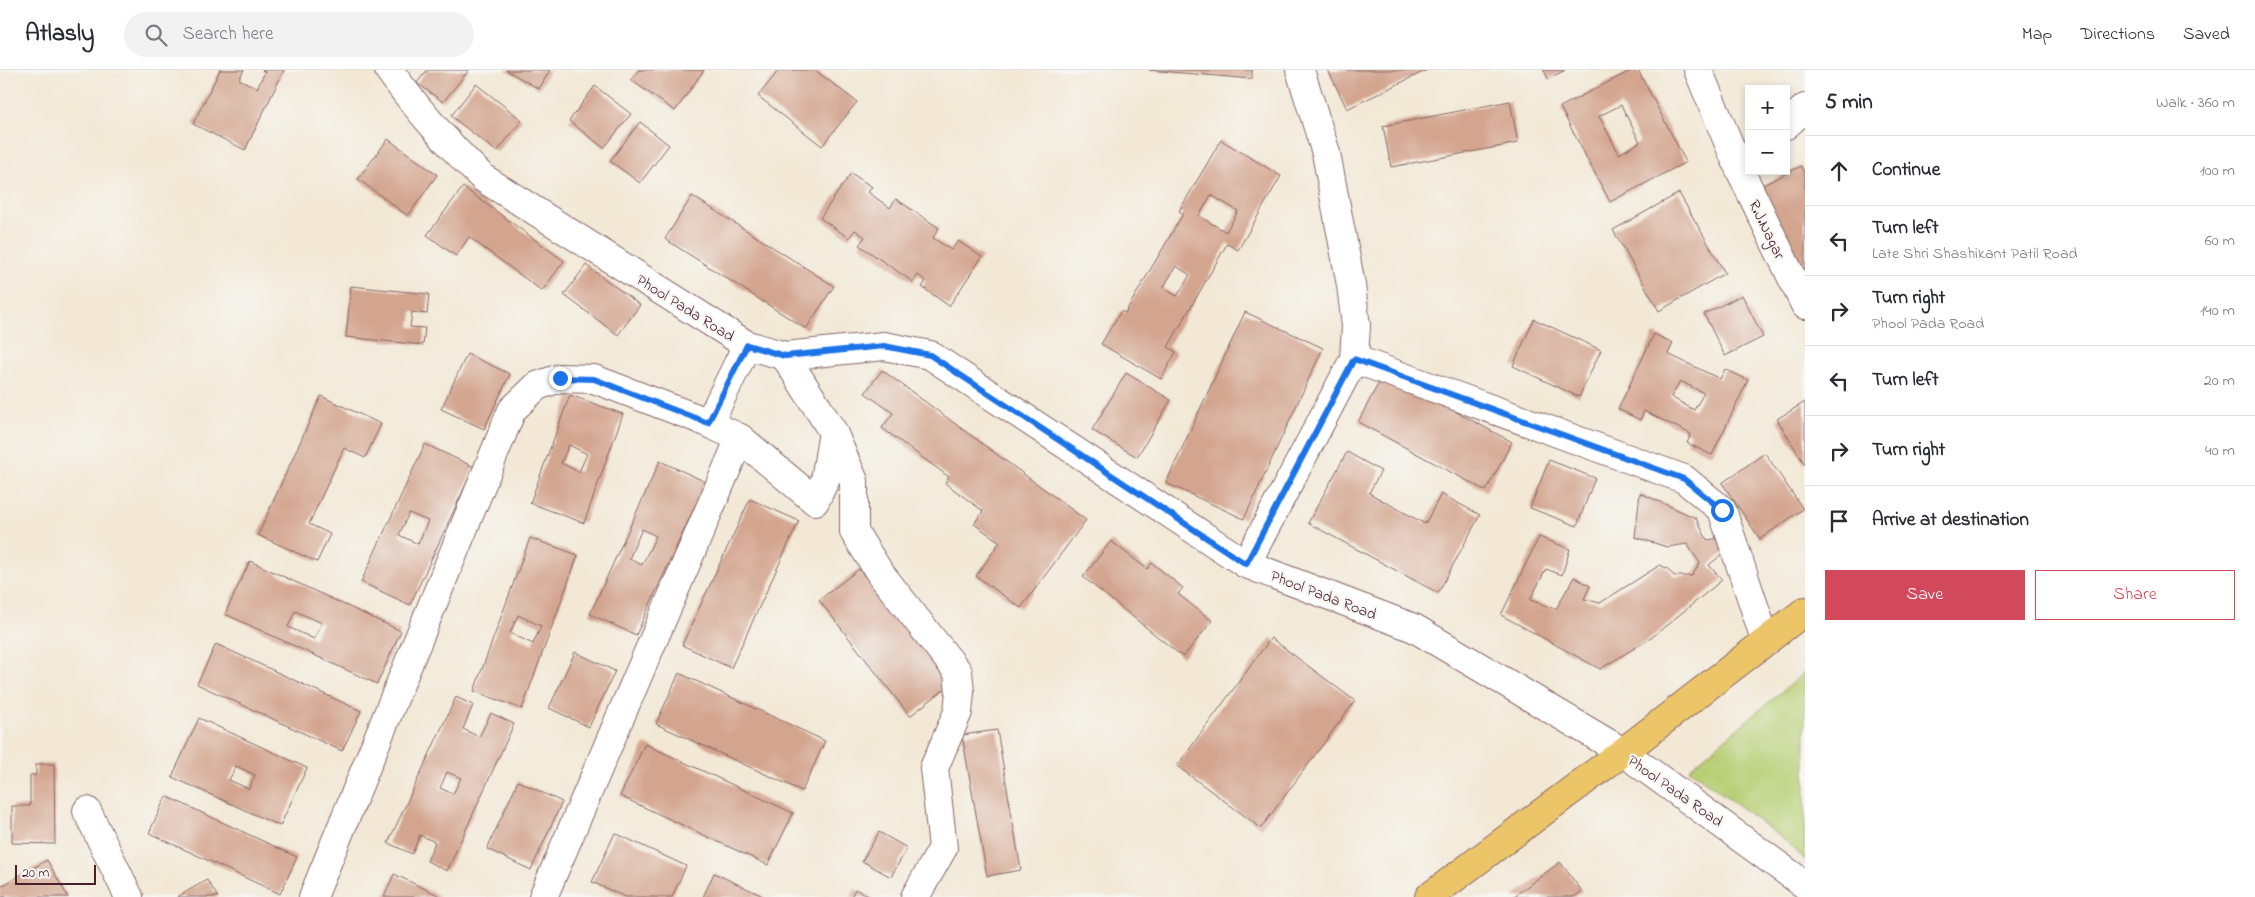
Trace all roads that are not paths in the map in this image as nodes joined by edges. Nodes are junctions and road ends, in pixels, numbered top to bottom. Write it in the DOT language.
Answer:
graph roads {
  1 [pos="389,70"];
  2 [pos="1698,70"];
  3 [pos="1301,74"];
  4 [pos="1805,108"];
  5 [pos="1790,121"];
  6 [pos="1744,164"];
  7 [pos="1805,305"];
  8 [pos="747,345"];
  9 [pos="785,356"];
  10 [pos="1354,359"];
  11 [pos="708,423"];
  12 [pos="833,432"];
  13 [pos="740,438"];
  14 [pos="816,501"];
  15 [pos="854,532"];
  16 [pos="1246,564"];
  17 [pos="1805,611"];
  18 [pos="1805,626"];
  19 [pos="1766,642"];
  20 [pos="1629,757"];
  21 [pos="87,811"];
  22 [pos="1805,884"];
  23 [pos="129,897"];
  24 [pos="313,897"];
  25 [pos="543,897"];
  26 [pos="915,897"];
  27 [pos="1429,897"];
  28 [pos="1450,897"];
  1 -- 8 [label="street, Phool Pada Road"];
  2 -- 6 [label="street, R.J.Nagar"];
  3 -- 10 [label="street"];
  4 -- 5 [label="street"];
  6 -- 7 [label="street, R.J.Nagar"];
  8 -- 9 [label="street, Phool Pada Road"];
  8 -- 11 [label="street"];
  9 -- 12 [label="street"];
  9 -- 16 [label="street, Phool Pada Road"];
  10 -- 16 [label="street"];
  10 -- 19 [label="street"];
  11 -- 13 [label="street"];
  11 -- 24 [label="street"];
  12 -- 14 [label="street"];
  12 -- 15 [label="street"];
  13 -- 14 [label="street"];
  13 -- 25 [label="street"];
  14 -- 15 [label="street"];
  15 -- 26 [label="street"];
  16 -- 20 [label="street, Phool Pada Road"];
  17 -- 19 [label="main road"];
  18 -- 20 [label="main road"];
  19 -- 20 [label="main road"];
  20 -- 22 [label="street, Phool Pada Road"];
  20 -- 27 [label="main road"];
  20 -- 28 [label="main road"];
  21 -- 23 [label="street"];
}
